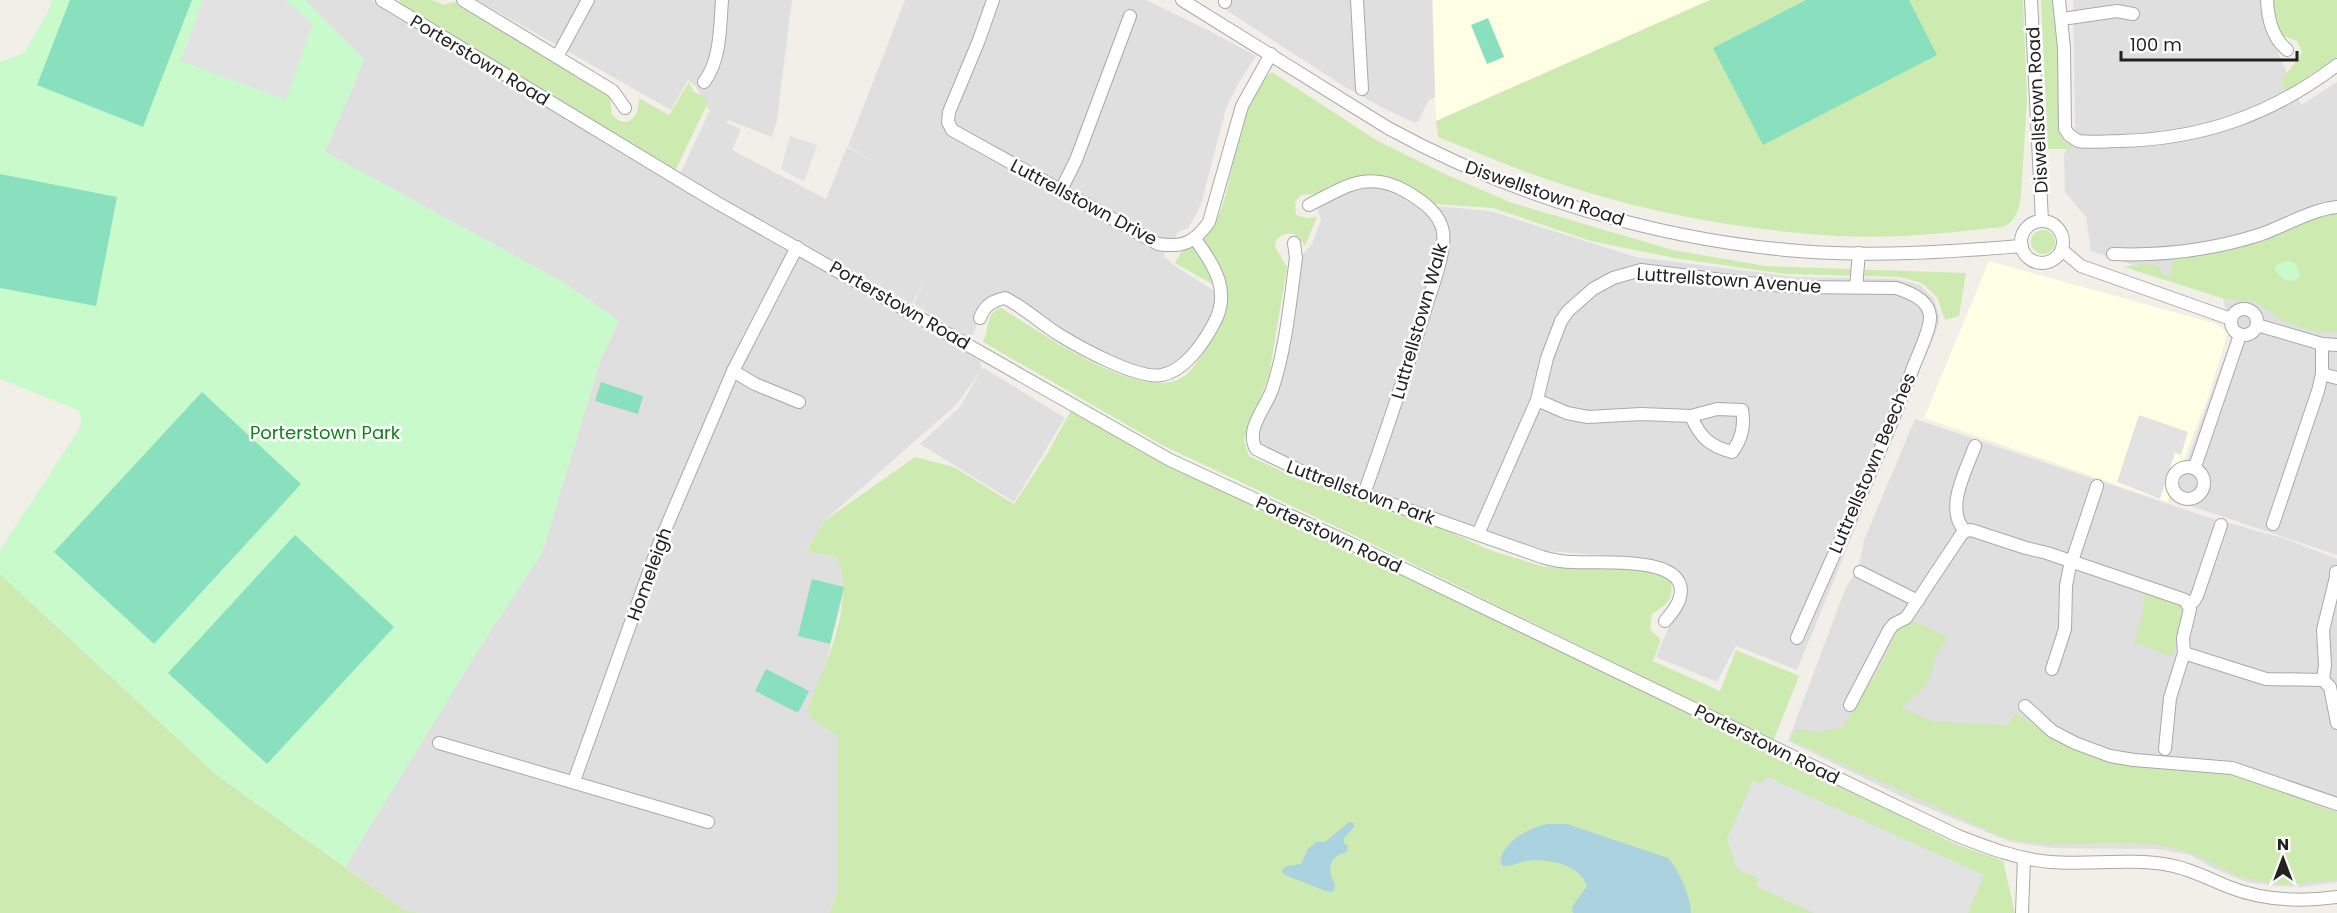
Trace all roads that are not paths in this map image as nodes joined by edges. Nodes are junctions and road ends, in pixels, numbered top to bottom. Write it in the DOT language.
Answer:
graph roads {
  1 [pos="382,0"];
  2 [pos="463,0"];
  3 [pos="588,0"];
  4 [pos="722,0"];
  5 [pos="993,0"];
  6 [pos="1182,0"];
  7 [pos="1357,0"];
  8 [pos="2031,0"];
  9 [pos="2059,0"];
  10 [pos="2267,0"];
  11 [pos="2133,14"];
  12 [pos="1130,16"];
  13 [pos="2062,19"];
  14 [pos="2287,50"];
  15 [pos="1271,54"];
  16 [pos="557,57"];
  17 [pos="2337,65"];
  18 [pos="704,82"];
  19 [pos="1362,89"];
  20 [pos="626,108"];
  21 [pos="1061,190"];
  22 [pos="1310,205"];
  23 [pos="2337,207"];
  24 [pos="2042,221"];
  25 [pos="1195,239"];
  26 [pos="1294,243"];
  27 [pos="2022,246"];
  28 [pos="797,247"];
  29 [pos="2062,250"];
  30 [pos="1859,253"];
  31 [pos="2113,254"];
  32 [pos="1856,287"];
  33 [pos="1911,293"];
  34 [pos="980,318"];
  35 [pos="2231,319"];
  36 [pos="2257,325"];
  37 [pos="2240,334"];
  38 [pos="2322,344"];
  39 [pos="2337,345"];
  40 [pos="733,371"];
  41 [pos="2322,374"];
  42 [pos="2337,378"];
  43 [pos="1537,400"];
  44 [pos="800,402"];
  45 [pos="1691,416"];
  46 [pos="1975,446"];
  47 [pos="2193,468"];
  48 [pos="2097,486"];
  49 [pos="1364,494"];
  50 [pos="2273,524"];
  51 [pos="2221,525"];
  52 [pos="1965,531"];
  53 [pos="1478,534"];
  54 [pos="2072,561"];
  55 [pos="1860,572"];
  56 [pos="2336,572"];
  57 [pos="1918,601"];
  58 [pos="2189,604"];
  59 [pos="1665,621"];
  60 [pos="1797,638"];
  61 [pos="2184,653"];
  62 [pos="2052,669"];
  63 [pos="2323,680"];
  64 [pos="1850,705"];
  65 [pos="2025,706"];
  66 [pos="2337,723"];
  67 [pos="439,743"];
  68 [pos="2165,749"];
  69 [pos="574,781"];
  70 [pos="2337,804"];
  71 [pos="708,822"];
  72 [pos="2024,858"];
  73 [pos="2337,897"];
  74 [pos="2022,913"];
  1 -- 28 [label="street, Porterstown Road"];
  2 -- 16 [label="street"];
  3 -- 16 [label="street"];
  4 -- 18 [label="street"];
  5 -- 21 [label="street, Luttrellstown Drive"];
  6 -- 15 [label="street, Diswellstown Road"];
  7 -- 19 [label="street"];
  8 -- 24 [label="street, Diswellstown Road"];
  9 -- 13 [label="street"];
  10 -- 14 [label="street"];
  11 -- 13 [label="street"];
  12 -- 21 [label="street"];
  13 -- 17 [label="street"];
  15 -- 25 [label="street"];
  15 -- 30 [label="street, Diswellstown Road"];
  16 -- 20 [label="street"];
  21 -- 25 [label="street, Luttrellstown Drive"];
  22 -- 49 [label="street, Luttrellstown Walk"];
  23 -- 31 [label="street"];
  24 -- 27 [label="street"];
  24 -- 29 [label="street"];
  25 -- 34 [label="street"];
  26 -- 49 [label="street, Luttrellstown Park"];
  27 -- 29 [label="street"];
  27 -- 30 [label="street, Diswellstown Road"];
  28 -- 40 [label="street, Homeleigh"];
  28 -- 72 [label="street, Porterstown Road"];
  29 -- 35 [label="street"];
  30 -- 32 [label="street"];
  32 -- 33 [label="street, Luttrellstown Avenue"];
  32 -- 43 [label="street, Luttrellstown Avenue"];
  33 -- 60 [label="street, Luttrellstown Beeches"];
  35 -- 36 [label="street"];
  35 -- 37 [label="street"];
  36 -- 37 [label="street"];
  36 -- 38 [label="street"];
  37 -- 47 [label="street"];
  38 -- 39 [label="street"];
  38 -- 41 [label="street"];
  40 -- 44 [label="street"];
  40 -- 69 [label="street, Homeleigh"];
  41 -- 42 [label="street"];
  41 -- 50 [label="street"];
  43 -- 45 [label="street"];
  43 -- 53 [label="street, Luttrellstown Avenue"];
  45 -- 45 [label="street"];
  46 -- 52 [label="street"];
  48 -- 54 [label="street"];
  49 -- 53 [label="street, Luttrellstown Park"];
  51 -- 58 [label="street"];
  52 -- 54 [label="street"];
  52 -- 57 [label="street"];
  53 -- 59 [label="street, Luttrellstown Park"];
  54 -- 58 [label="street"];
  54 -- 62 [label="street"];
  55 -- 57 [label="street"];
  56 -- 63 [label="street"];
  57 -- 64 [label="street"];
  58 -- 61 [label="street"];
  61 -- 63 [label="street"];
  61 -- 68 [label="street"];
  63 -- 66 [label="street"];
  65 -- 70 [label="street"];
  67 -- 69 [label="street"];
  69 -- 71 [label="street"];
  72 -- 73 [label="street, Porterstown Road"];
  72 -- 74 [label="street"];
}
